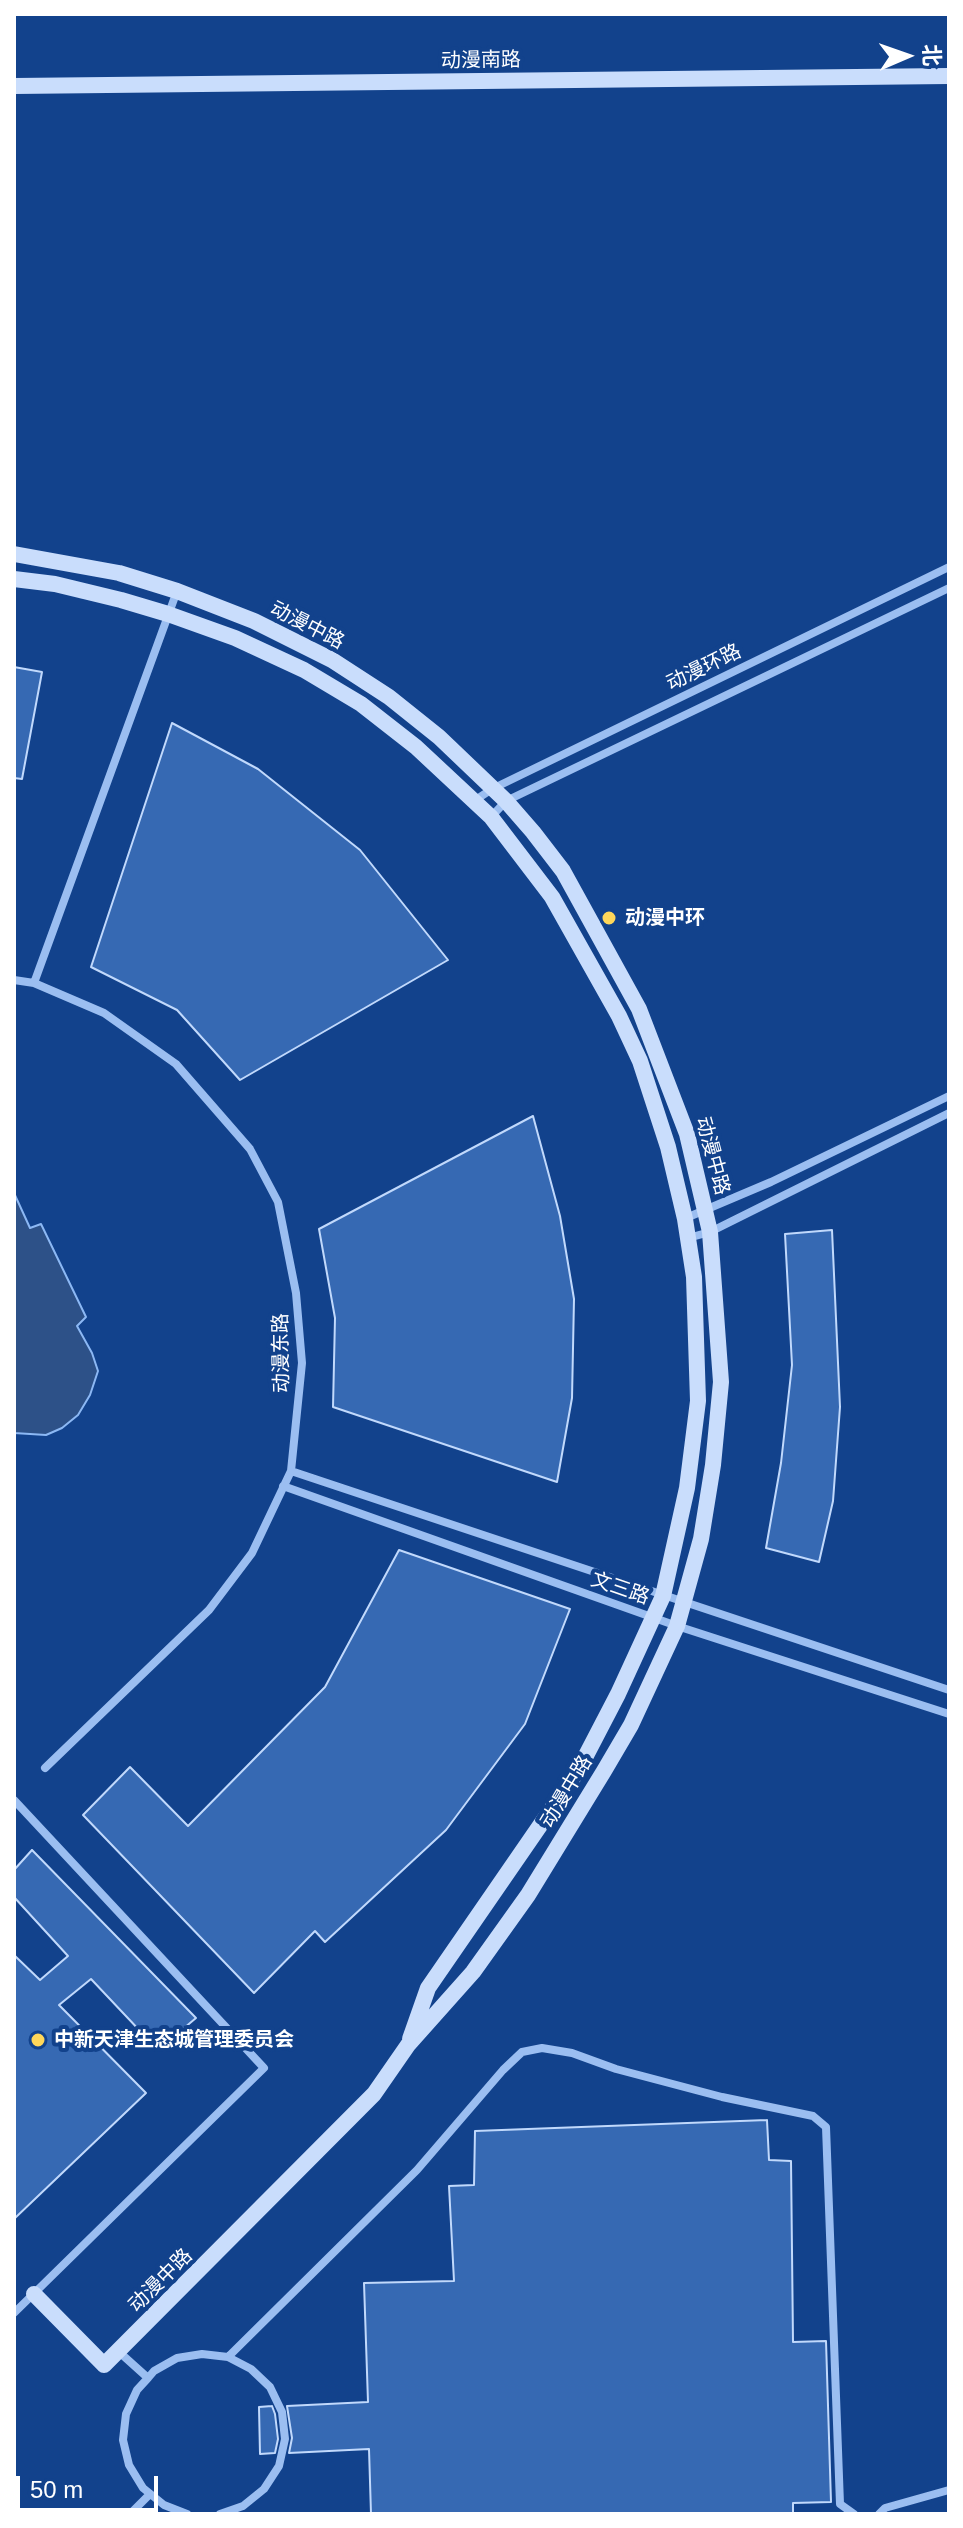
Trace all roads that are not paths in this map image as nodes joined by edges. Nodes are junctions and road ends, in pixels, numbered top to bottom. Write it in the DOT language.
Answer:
graph roads {
  1 [pos="949,76"];
  2 [pos="14,86"];
  3 [pos="14,554"];
  4 [pos="949,567"];
  5 [pos="14,579"];
  6 [pos="949,588"];
  7 [pos="177,591"];
  8 [pos="168,614"];
  9 [pos="492,789"];
  10 [pos="474,801"];
  11 [pos="506,801"];
  12 [pos="491,817"];
  13 [pos="14,980"];
  14 [pos="34,983"];
  15 [pos="949,1096"];
  16 [pos="949,1113"];
  17 [pos="706,1212"];
  18 [pos="685,1219"];
  19 [pos="710,1232"];
  20 [pos="688,1238"];
  21 [pos="291,1471"];
  22 [pos="283,1486"];
  23 [pos="663,1596"];
  24 [pos="685,1603"];
  25 [pos="655,1618"];
  26 [pos="677,1626"];
  27 [pos="949,1690"];
  28 [pos="949,1714"];
  29 [pos="45,1768"];
  30 [pos="14,1800"];
  31 [pos="408,2045"];
  32 [pos="34,2294"];
  33 [pos="14,2313"];
  34 [pos="118,2351"];
  35 [pos="228,2357"];
  36 [pos="148,2378"];
  37 [pos="949,2490"];
  38 [pos="150,2494"];
  39 [pos="130,2514"];
  40 [pos="187,2514"];
  41 [pos="220,2514"];
  42 [pos="854,2514"];
  43 [pos="879,2514"];
  1 -- 2 [label="street, 动漫南路"];
  3 -- 7 [label="street, 动漫中路"];
  4 -- 9 [label="street, 动漫环路"];
  5 -- 8 [label="street, 动漫中路"];
  6 -- 11 [label="street, 动漫环路"];
  7 -- 8 [label="street"];
  7 -- 9 [label="street, 动漫中路"];
  8 -- 10 [label="street, 动漫中路"];
  8 -- 14 [label="street"];
  9 -- 10 [label="street, 动漫环路"];
  9 -- 11 [label="street, 动漫中路"];
  10 -- 12 [label="street, 动漫中路"];
  11 -- 12 [label="street, 动漫环路"];
  11 -- 17 [label="street, 动漫中路"];
  12 -- 18 [label="street, 动漫中路"];
  13 -- 14 [label="street, 动漫东路"];
  14 -- 21 [label="street, 动漫东路"];
  15 -- 17 [label="street"];
  16 -- 19 [label="street"];
  17 -- 18 [label="street"];
  17 -- 19 [label="street, 动漫中路"];
  18 -- 20 [label="street, 动漫中路"];
  19 -- 20 [label="street"];
  19 -- 24 [label="street, 动漫中路"];
  20 -- 23 [label="street, 动漫中路"];
  21 -- 22 [label="street, 动漫东路"];
  21 -- 23 [label="street, 文三路"];
  22 -- 25 [label="street, 文三路"];
  22 -- 29 [label="street, 动漫东路"];
  23 -- 24 [label="street, 文三路"];
  23 -- 25 [label="street, 动漫中路"];
  24 -- 26 [label="street, 动漫中路"];
  24 -- 27 [label="street, 文三路"];
  25 -- 26 [label="street, 文三路"];
  25 -- 31 [label="street, 动漫中路"];
  26 -- 28 [label="street, 文三路"];
  26 -- 31 [label="street, 动漫中路"];
  30 -- 32 [label="street"];
  31 -- 34 [label="street, 动漫中路"];
  32 -- 33 [label="street"];
  32 -- 34 [label="street"];
  34 -- 36 [label="street"];
  35 -- 36 [label="street"];
  35 -- 41 [label="street"];
  35 -- 42 [label="street"];
  36 -- 38 [label="street"];
  37 -- 43 [label="street"];
  38 -- 39 [label="street"];
  38 -- 40 [label="street"];
}
